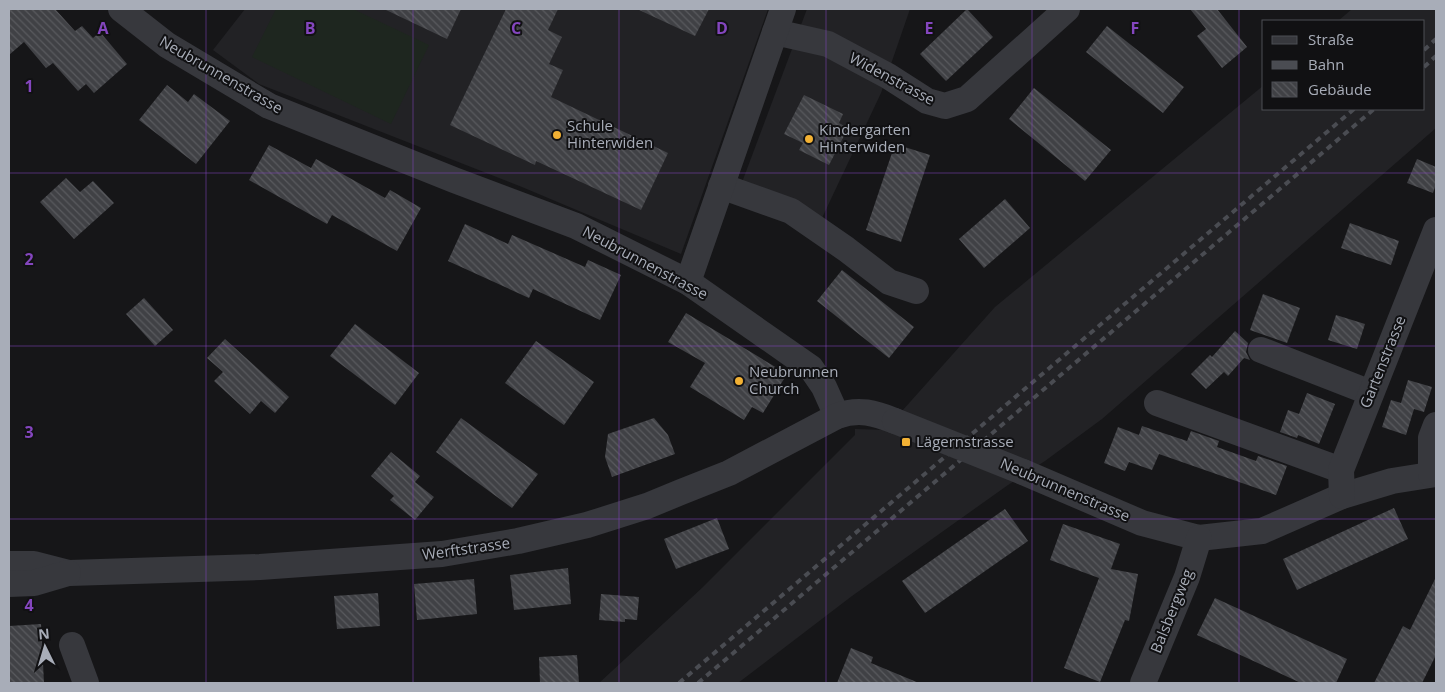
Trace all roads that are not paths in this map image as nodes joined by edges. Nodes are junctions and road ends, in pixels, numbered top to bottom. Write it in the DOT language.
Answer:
graph roads {
  1 [pos="121,9"];
  2 [pos="1068,9"];
  3 [pos="779,20"];
  4 [pos="722,186"];
  5 [pos="1436,230"];
  6 [pos="688,282"];
  7 [pos="916,291"];
  8 [pos="1261,350"];
  9 [pos="1371,393"];
  10 [pos="1157,403"];
  11 [pos="837,416"];
  12 [pos="1436,425"];
  13 [pos="1340,470"];
  14 [pos="1434,474"];
  15 [pos="1342,496"];
  16 [pos="1200,538"];
  17 [pos="9,564"];
  18 [pos="69,572"];
  19 [pos="9,584"];
  20 [pos="72,645"];
  21 [pos="86,683"];
  22 [pos="1143,683"];
  1 -- 6 [label="street, Neubrunnenstrasse"];
  2 -- 3 [label="street, Widenstrasse"];
  3 -- 4 [label="street"];
  4 -- 6 [label="street"];
  4 -- 7 [label="street"];
  5 -- 9 [label="street, Gartenstrasse"];
  6 -- 11 [label="street, Neubrunnenstrasse"];
  8 -- 9 [label="street"];
  9 -- 13 [label="street, Gartenstrasse"];
  10 -- 13 [label="street"];
  11 -- 16 [label="street, Neubrunnenstrasse, bridge"];
  11 -- 18 [label="street, Werftstrasse"];
  12 -- 14 [label="street"];
  13 -- 15 [label="street, Gartenstrasse"];
  14 -- 15 [label="street, Neubrunnenstrasse"];
  15 -- 16 [label="street, Neubrunnenstrasse"];
  16 -- 22 [label="street, Balsbergweg"];
  17 -- 18 [label="street, Werftstrasse"];
  18 -- 19 [label="street, Werftstrasse"];
  20 -- 21 [label="street"];
}
